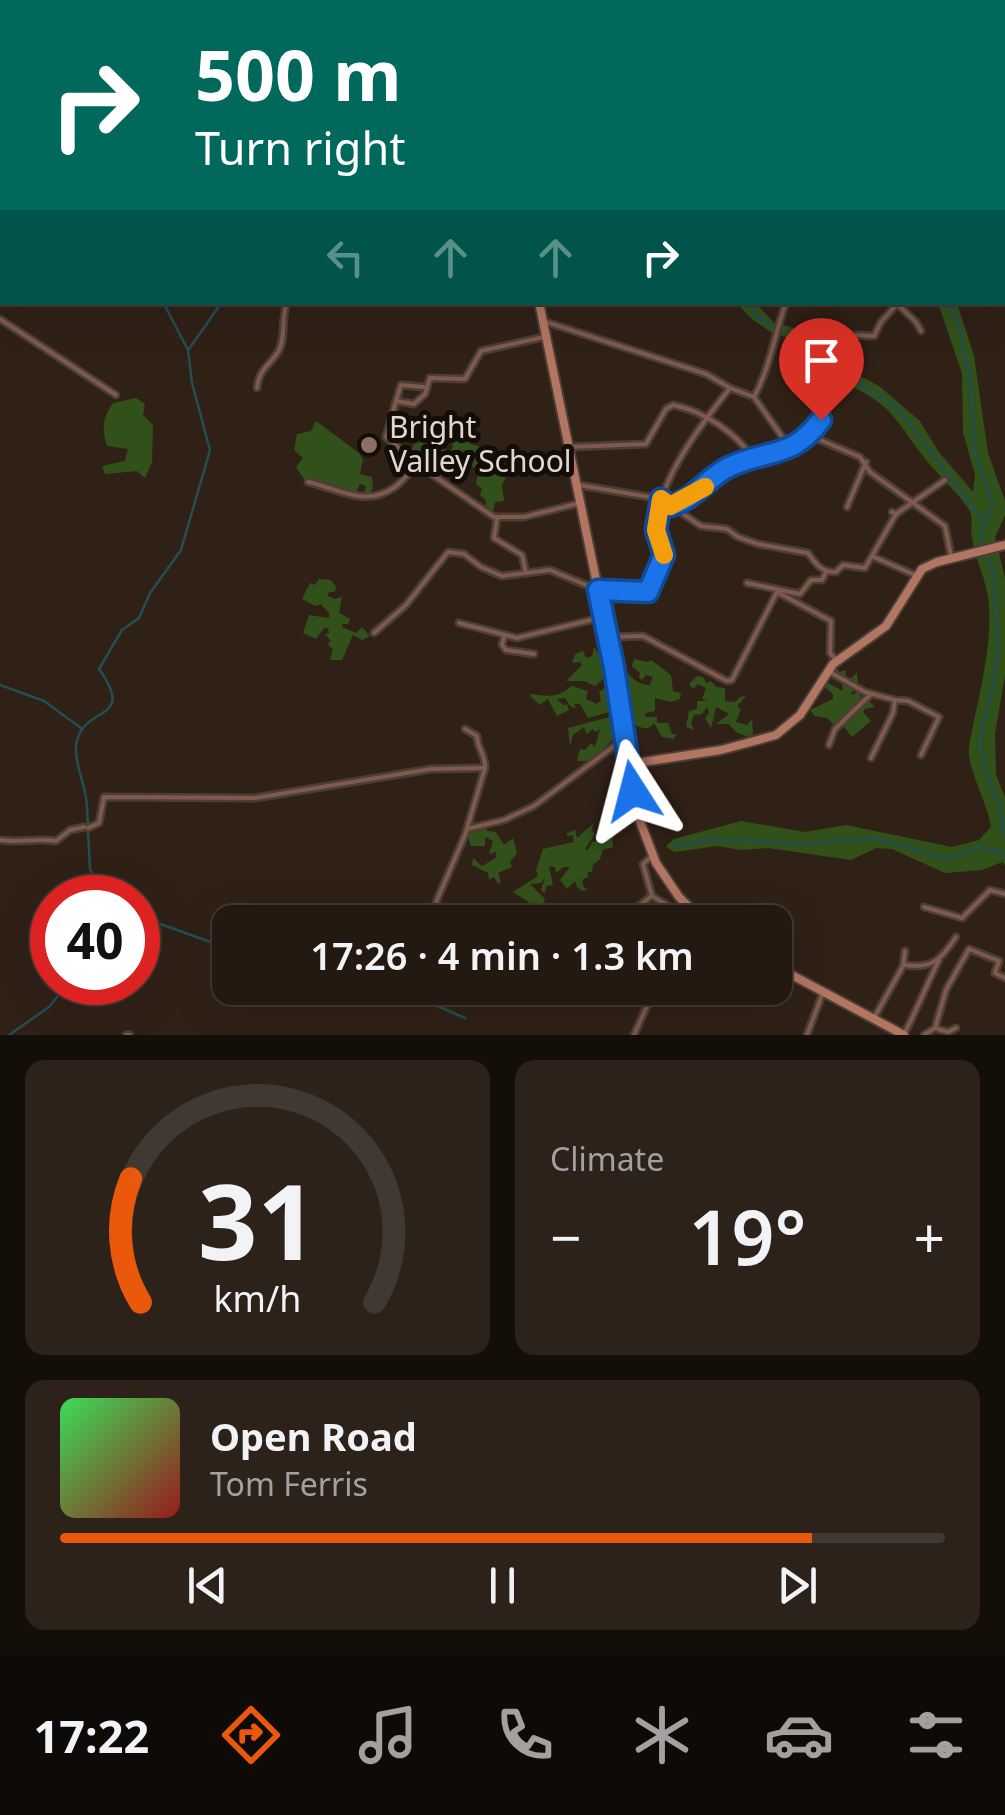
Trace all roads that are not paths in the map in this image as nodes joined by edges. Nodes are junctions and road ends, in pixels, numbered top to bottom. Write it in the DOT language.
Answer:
graph roads {
  1 [pos="286,305"];
  2 [pos="540,305"];
  3 [pos="785,305"];
  4 [pos="894,305"];
  5 [pos="898,305"];
  6 [pos="0,319"];
  7 [pos="543,322"];
  8 [pos="921,331"];
  9 [pos="856,335"];
  10 [pos="546,337"];
  11 [pos="257,388"];
  12 [pos="427,388"];
  13 [pos="730,388"];
  14 [pos="116,395"];
  15 [pos="754,397"];
  16 [pos="396,401"];
  17 [pos="708,418"];
  18 [pos="821,420"];
  19 [pos="811,436"];
  20 [pos="799,444"];
  21 [pos="569,446"];
  22 [pos="754,459"];
  23 [pos="866,462"];
  24 [pos="421,467"];
  25 [pos="946,480"];
  26 [pos="308,482"];
  27 [pos="576,485"];
  28 [pos="661,499"];
  29 [pos="580,503"];
  30 [pos="912,504"];
  31 [pos="670,506"];
  32 [pos="847,507"];
  33 [pos="497,518"];
  34 [pos="1005,545"];
  35 [pos="874,557"];
  36 [pos="951,558"];
  37 [pos="826,572"];
  38 [pos="526,573"];
  39 [pos="916,576"];
  40 [pos="746,583"];
  41 [pos="598,590"];
  42 [pos="603,618"];
  43 [pos="459,623"];
  44 [pos="374,633"];
  45 [pos="504,637"];
  46 [pos="607,637"];
  47 [pos="534,654"];
  48 [pos="837,661"];
  49 [pos="828,671"];
  50 [pos="871,694"];
  51 [pos="895,700"];
  52 [pos="466,730"];
  53 [pos="625,738"];
  54 [pos="829,744"];
  55 [pos="921,755"];
  56 [pos="870,758"];
  57 [pos="630,764"];
  58 [pos="485,768"];
  59 [pos="467,829"];
  60 [pos="0,840"];
  61 [pos="652,856"];
  62 [pos="1005,894"];
  63 [pos="652,896"];
  64 [pos="436,905"];
  65 [pos="641,905"];
  66 [pos="667,905"];
  67 [pos="682,905"];
  68 [pos="924,907"];
  69 [pos="956,937"];
  70 [pos="905,951"];
  71 [pos="939,960"];
  72 [pos="903,964"];
  73 [pos="792,975"];
  74 [pos="1005,978"];
  75 [pos="824,995"];
  76 [pos="647,1005"];
  77 [pos="874,1018"];
  78 [pos="935,1028"];
  79 [pos="956,1028"];
  80 [pos="634,1035"];
  81 [pos="807,1035"];
  82 [pos="904,1035"];
  83 [pos="924,1035"];
  1 -- 11 [label="street"];
  2 -- 7 [label="street"];
  3 -- 15 [label="street"];
  4 -- 9 [label="street"];
  5 -- 8 [label="street"];
  6 -- 14 [label="street"];
  7 -- 10 [label="street"];
  7 -- 13 [label="street"];
  10 -- 12 [label="street"];
  10 -- 21 [label="street"];
  12 -- 16 [label="street"];
  12 -- 16 [label="street"];
  13 -- 15 [label="street"];
  13 -- 17 [label="street"];
  15 -- 20 [label="street"];
  16 -- 24 [label="street"];
  17 -- 21 [label="street"];
  17 -- 22 [label="street"];
  17 -- 28 [label="street"];
  18 -- 19 [label="street"];
  19 -- 20 [label="street"];
  19 -- 23 [label="street"];
  20 -- 22 [label="street"];
  21 -- 27 [label="street"];
  22 -- 31 [label="street"];
  23 -- 30 [label="street"];
  23 -- 32 [label="street"];
  24 -- 26 [label="street"];
  24 -- 33 [label="street"];
  25 -- 30 [label="street"];
  27 -- 28 [label="street"];
  27 -- 29 [label="street"];
  28 -- 31 [label="street"];
  28 -- 41 [label="street"];
  29 -- 33 [label="street"];
  29 -- 41 [label="street"];
  30 -- 35 [label="street"];
  30 -- 36 [label="street"];
  31 -- 37 [label="street"];
  33 -- 38 [label="street"];
  34 -- 36 [label="street"];
  35 -- 37 [label="street"];
  35 -- 39 [label="street"];
  36 -- 39 [label="street"];
  37 -- 40 [label="street"];
  38 -- 41 [label="street"];
  38 -- 44 [label="street"];
  39 -- 48 [label="street"];
  41 -- 42 [label="street"];
  42 -- 45 [label="street"];
  42 -- 46 [label="street"];
  43 -- 45 [label="street"];
  45 -- 47 [label="street"];
  46 -- 48 [label="street"];
  46 -- 53 [label="street"];
  48 -- 49 [label="street"];
  49 -- 50 [label="street"];
  49 -- 57 [label="street"];
  50 -- 51 [label="street"];
  50 -- 54 [label="street"];
  51 -- 55 [label="street"];
  51 -- 56 [label="street"];
  52 -- 58 [label="street"];
  53 -- 57 [label="street"];
  53 -- 59 [label="street"];
  57 -- 61 [label="street"];
  58 -- 59 [label="street"];
  58 -- 60 [label="street"];
  59 -- 64 [label="street"];
  61 -- 63 [label="street"];
  61 -- 67 [label="street"];
  62 -- 68 [label="street"];
  63 -- 65 [label="street"];
  63 -- 66 [label="street"];
  69 -- 71 [label="street"];
  70 -- 72 [label="street"];
  71 -- 72 [label="street"];
  71 -- 82 [label="street"];
  72 -- 77 [label="street"];
  73 -- 75 [label="street"];
  74 -- 78 [label="street"];
  75 -- 77 [label="street"];
  75 -- 81 [label="street"];
  76 -- 80 [label="street"];
  77 -- 82 [label="street"];
  78 -- 79 [label="street"];
  78 -- 83 [label="street"];
}
